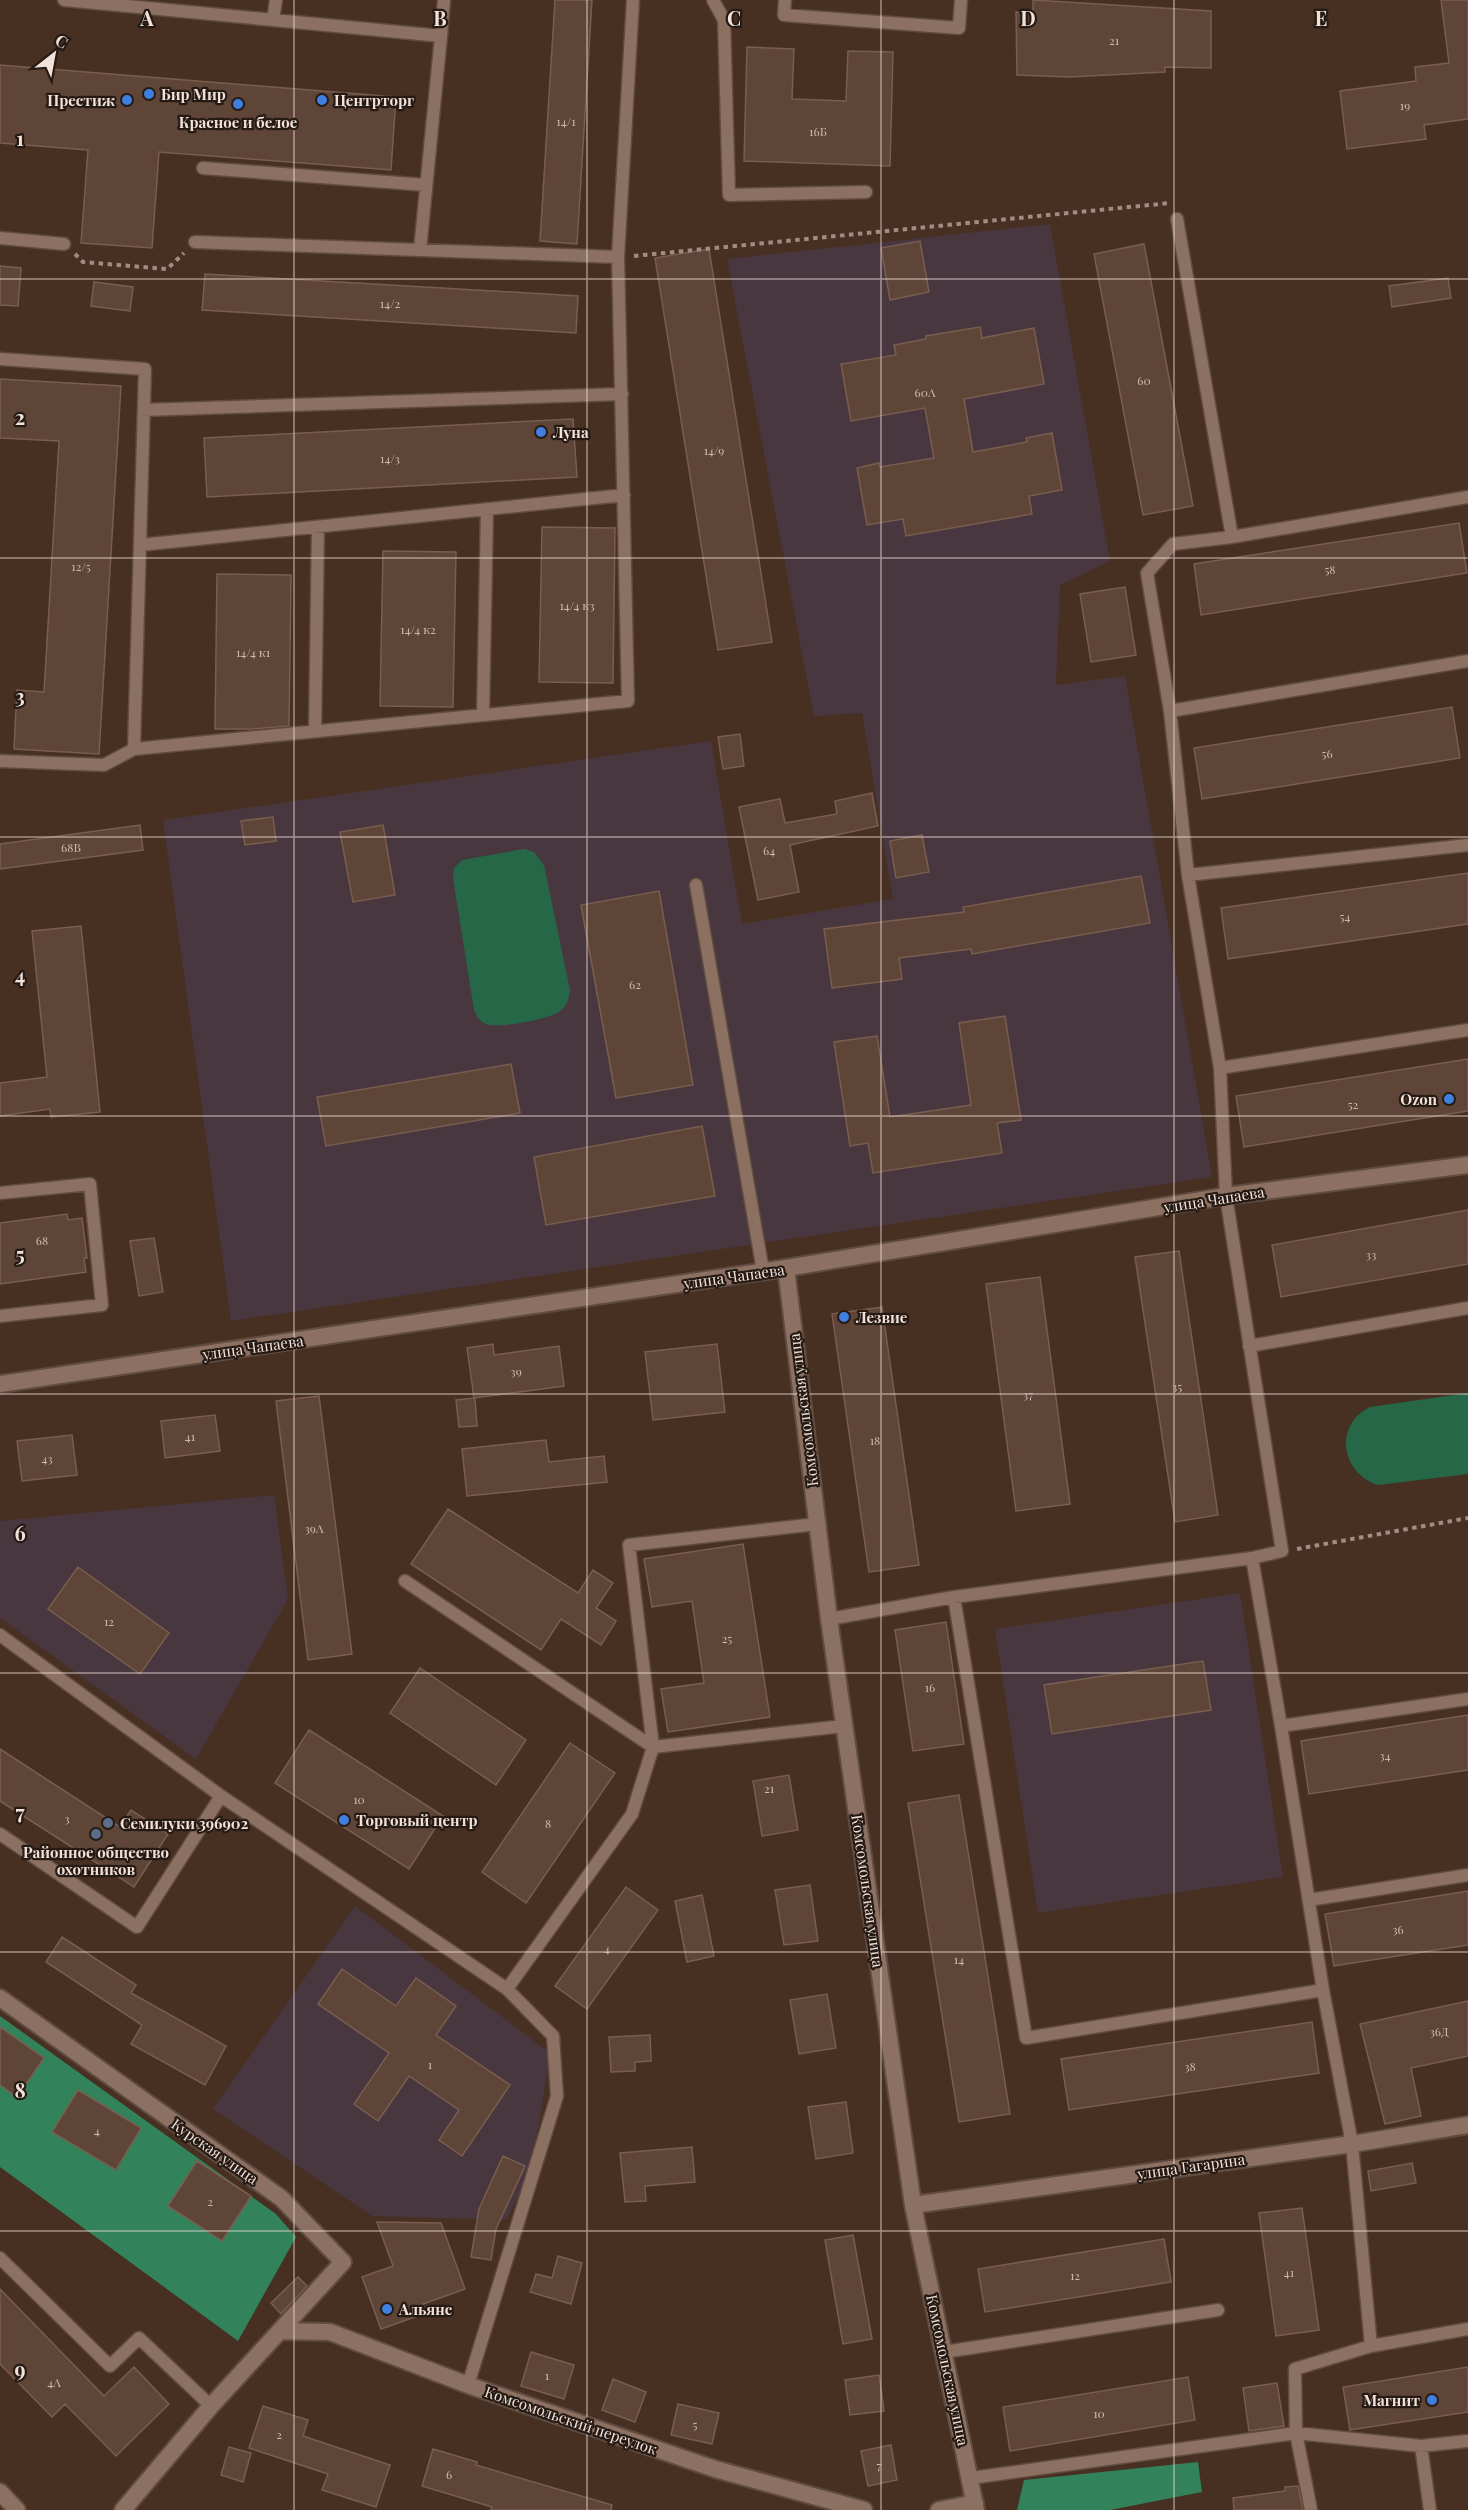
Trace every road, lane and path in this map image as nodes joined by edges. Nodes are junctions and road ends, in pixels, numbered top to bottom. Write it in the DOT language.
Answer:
graph roads {
  1 [pos="64,0"];
  2 [pos="276,0"];
  3 [pos="444,0"];
  4 [pos="633,0"];
  5 [pos="713,0"];
  6 [pos="785,0"];
  7 [pos="961,0"];
  8 [pos="169,5"];
  9 [pos="273,20"];
  10 [pos="441,36"];
  11 [pos="203,168"];
  12 [pos="426,185"];
  13 [pos="866,192"];
  14 [pos="1179,202"];
  15 [pos="1177,219"];
  16 [pos="0,238"];
  17 [pos="195,242"];
  18 [pos="64,244"];
  19 [pos="420,250"];
  20 [pos="618,257"];
  21 [pos="0,359"];
  22 [pos="622,394"];
  23 [pos="144,410"];
  24 [pos="624,495"];
  25 [pos="1468,497"];
  26 [pos="487,509"];
  27 [pos="318,526"];
  28 [pos="1232,537"];
  29 [pos="140,545"];
  30 [pos="1468,661"];
  31 [pos="1170,711"];
  32 [pos="483,715"];
  33 [pos="315,731"];
  34 [pos="134,749"];
  35 [pos="0,761"];
  36 [pos="1468,845"];
  37 [pos="1188,875"];
  38 [pos="696,885"];
  39 [pos="1468,1030"];
  40 [pos="1220,1068"];
  41 [pos="1468,1165"];
  42 [pos="0,1193"];
  43 [pos="1226,1196"];
  44 [pos="786,1268"];
  45 [pos="763,1271"];
  46 [pos="1468,1308"];
  47 [pos="0,1316"];
  48 [pos="1249,1346"];
  49 [pos="0,1384"];
  50 [pos="1468,1518"];
  51 [pos="817,1524"];
  52 [pos="1282,1551"];
  53 [pos="1252,1558"];
  54 [pos="405,1581"];
  55 [pos="954,1597"];
  56 [pos="829,1619"];
  57 [pos="0,1635"];
  58 [pos="1468,1699"];
  59 [pos="844,1726"];
  60 [pos="1281,1726"];
  61 [pos="653,1747"];
  62 [pos="221,1796"];
  63 [pos="0,1834"];
  64 [pos="1468,1875"];
  65 [pos="1309,1900"];
  66 [pos="507,1989"];
  67 [pos="1323,1990"];
  68 [pos="0,1998"];
  69 [pos="1468,2125"];
  70 [pos="1352,2144"];
  71 [pos="913,2205"];
  72 [pos="0,2258"];
  73 [pos="1218,2310"];
  74 [pos="1468,2329"];
  75 [pos="280,2331"];
  76 [pos="1371,2346"];
  77 [pos="944,2352"];
  78 [pos="468,2385"];
  79 [pos="211,2406"];
  80 [pos="1296,2433"];
  81 [pos="1468,2441"];
  82 [pos="1421,2446"];
  83 [pos="971,2478"];
  84 [pos="0,2492"];
  85 [pos="976,2506"];
  86 [pos="17,2510"];
  87 [pos="123,2510"];
  88 [pos="864,2510"];
  89 [pos="939,2510"];
  90 [pos="1311,2510"];
  91 [pos="1430,2510"];
  1 -- 8 [label="lane"];
  2 -- 9 [label="lane"];
  3 -- 10 [label="lane"];
  4 -- 20 [label="lane"];
  5 -- 13 [label="lane"];
  6 -- 7 [label="lane"];
  8 -- 9 [label="lane"];
  9 -- 10 [label="lane"];
  10 -- 12 [label="lane"];
  11 -- 12 [label="lane"];
  12 -- 19 [label="lane"];
  14 -- 20 [label="path"];
  15 -- 28 [label="lane"];
  16 -- 18 [label="lane"];
  17 -- 18 [label="path"];
  17 -- 19 [label="lane"];
  19 -- 20 [label="lane"];
  20 -- 22 [label="lane"];
  21 -- 23 [label="lane"];
  22 -- 23 [label="lane"];
  22 -- 24 [label="lane"];
  23 -- 29 [label="lane"];
  24 -- 26 [label="lane"];
  24 -- 32 [label="lane"];
  25 -- 28 [label="lane"];
  26 -- 27 [label="lane"];
  26 -- 32 [label="lane"];
  27 -- 29 [label="lane"];
  27 -- 33 [label="lane"];
  28 -- 31 [label="lane"];
  29 -- 34 [label="lane"];
  30 -- 31 [label="lane"];
  31 -- 37 [label="lane"];
  32 -- 33 [label="lane"];
  33 -- 34 [label="lane"];
  34 -- 35 [label="lane"];
  36 -- 37 [label="lane"];
  37 -- 40 [label="lane"];
  38 -- 45 [label="lane"];
  39 -- 40 [label="lane"];
  40 -- 43 [label="lane"];
  41 -- 43 [label="street, улица Чапаева"];
  42 -- 47 [label="lane"];
  43 -- 44 [label="street, улица Чапаева"];
  43 -- 48 [label="lane"];
  44 -- 45 [label="street, улица Чапаева"];
  44 -- 51 [label="street, Комсомольская улица"];
  45 -- 49 [label="street, улица Чапаева"];
  46 -- 48 [label="lane"];
  48 -- 52 [label="lane"];
  50 -- 52 [label="path"];
  51 -- 56 [label="street, Комсомольская улица"];
  51 -- 61 [label="lane"];
  52 -- 53 [label="lane"];
  53 -- 55 [label="lane"];
  53 -- 60 [label="lane"];
  54 -- 61 [label="lane"];
  55 -- 56 [label="lane"];
  55 -- 67 [label="lane"];
  56 -- 59 [label="street, Комсомольская улица"];
  57 -- 62 [label="lane"];
  58 -- 60 [label="lane"];
  59 -- 61 [label="lane"];
  59 -- 71 [label="street, Комсомольская улица"];
  60 -- 65 [label="lane"];
  61 -- 66 [label="lane"];
  62 -- 63 [label="lane"];
  62 -- 66 [label="lane"];
  64 -- 65 [label="lane"];
  65 -- 67 [label="lane"];
  66 -- 78 [label="lane"];
  67 -- 70 [label="lane"];
  68 -- 75 [label="street, Курская улица"];
  69 -- 70 [label="street, улица Гагарина"];
  70 -- 71 [label="street, улица Гагарина"];
  70 -- 76 [label="lane"];
  71 -- 77 [label="street, Комсомольская улица"];
  72 -- 79 [label="lane"];
  73 -- 77 [label="lane"];
  74 -- 76 [label="lane"];
  75 -- 78 [label="street, Комсомольский переулок"];
  75 -- 79 [label="street"];
  76 -- 80 [label="lane"];
  77 -- 83 [label="street, Комсомольская улица"];
  78 -- 88 [label="street, Комсомольский переулок"];
  79 -- 87 [label="street"];
  80 -- 82 [label="lane"];
  80 -- 83 [label="lane"];
  80 -- 90 [label="lane"];
  81 -- 82 [label="lane"];
  82 -- 91 [label="lane"];
  83 -- 85 [label="street, Комсомольская улица"];
  84 -- 86 [label="street"];
  85 -- 89 [label="street"];
}
